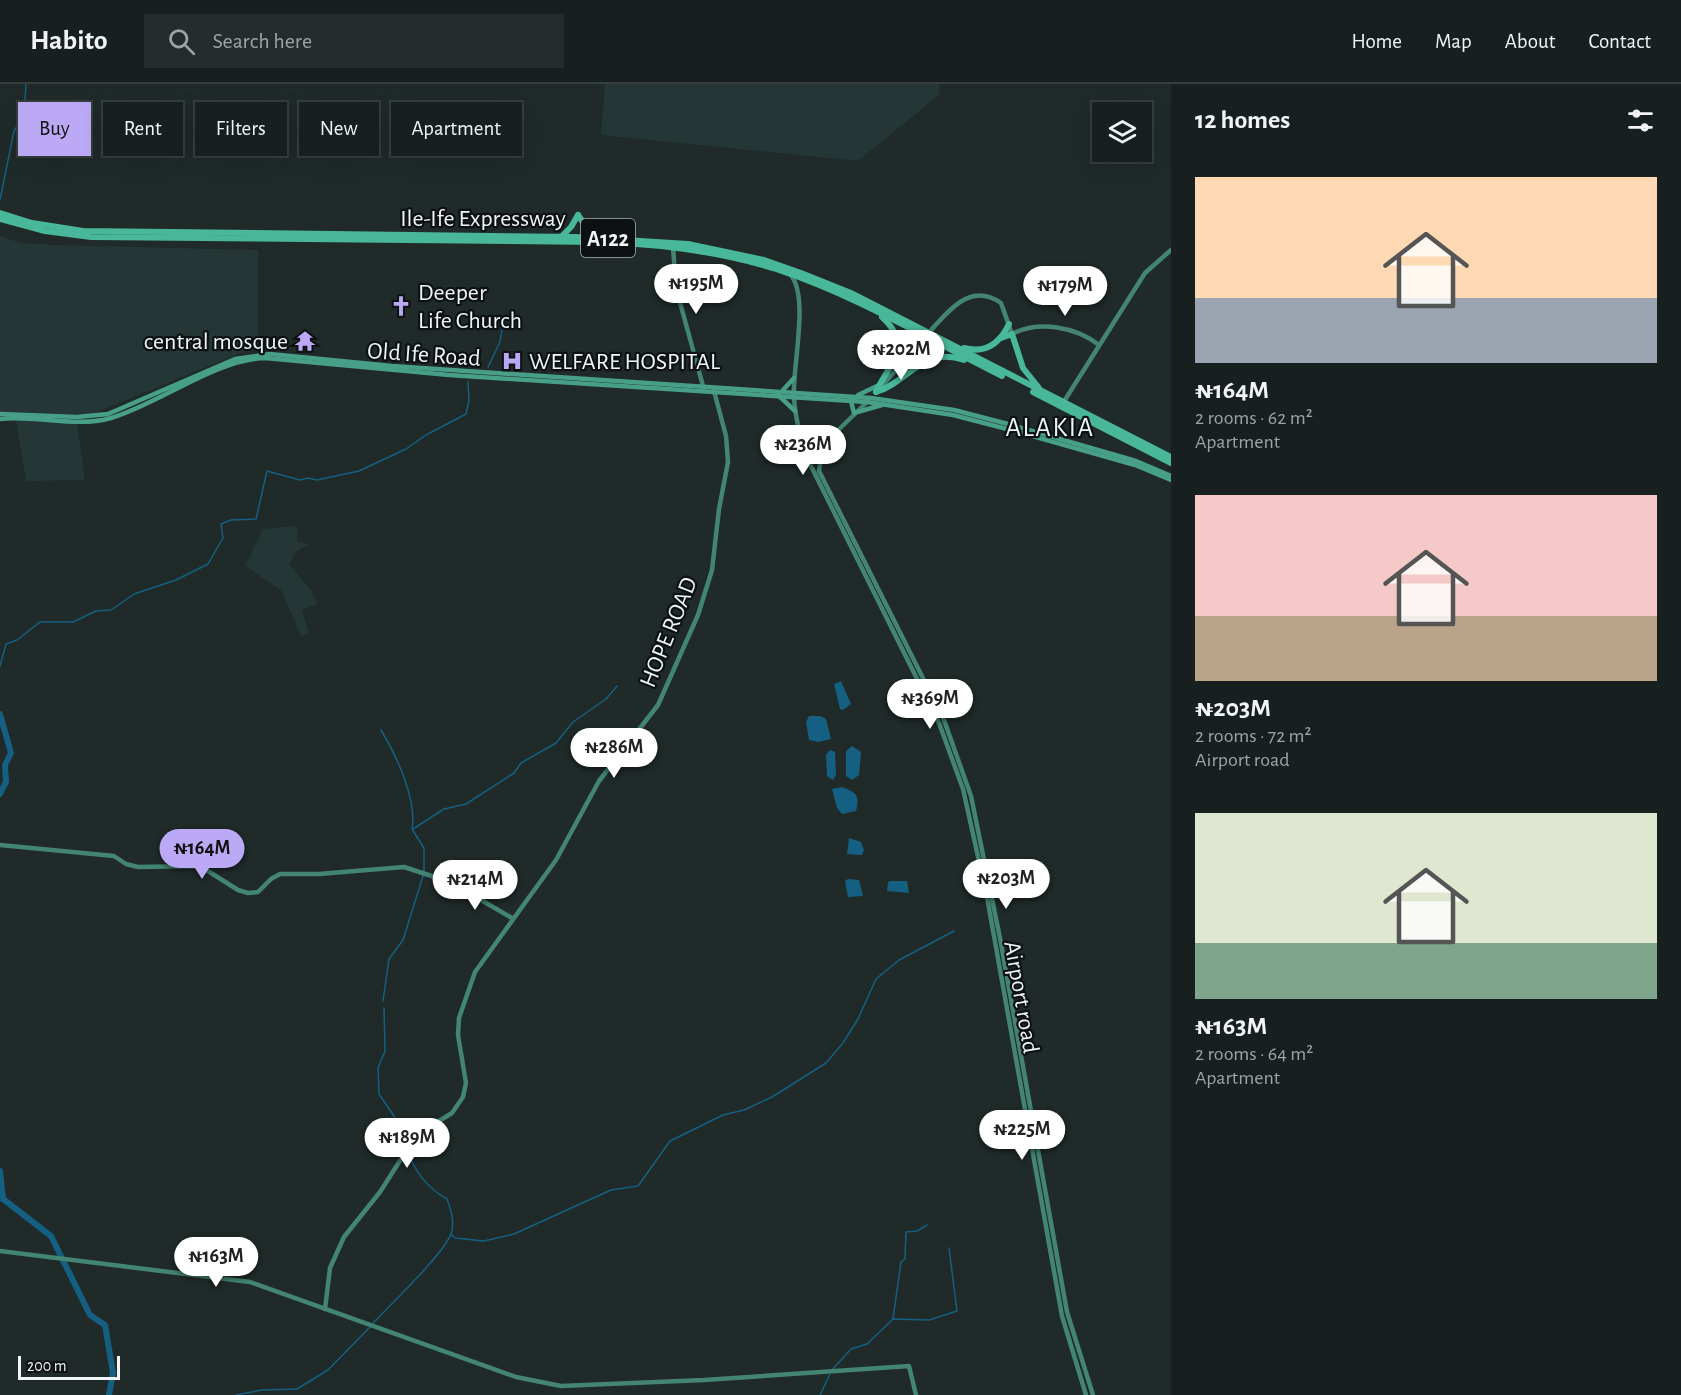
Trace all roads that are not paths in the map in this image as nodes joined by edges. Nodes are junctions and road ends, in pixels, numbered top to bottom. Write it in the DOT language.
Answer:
graph roads {
  1 [pos="0,213"];
  2 [pos="0,219"];
  3 [pos="561,237"];
  4 [pos="597,238"];
  5 [pos="673,247"];
  6 [pos="1171,250"];
  7 [pos="790,274"];
  8 [pos="867,306"];
  9 [pos="1008,321"];
  10 [pos="1021,329"];
  11 [pos="1012,334"];
  12 [pos="1001,338"];
  13 [pos="1104,338"];
  14 [pos="1091,339"];
  15 [pos="947,342"];
  16 [pos="1099,345"];
  17 [pos="987,368"];
  18 [pos="518,377"];
  19 [pos="794,378"];
  20 [pos="703,386"];
  21 [pos="882,387"];
  22 [pos="783,390"];
  23 [pos="714,391"];
  24 [pos="1042,391"];
  25 [pos="793,393"];
  26 [pos="778,395"];
  27 [pos="852,397"];
  28 [pos="871,397"];
  29 [pos="887,402"];
  30 [pos="1063,403"];
  31 [pos="795,411"];
  32 [pos="854,413"];
  33 [pos="2,416"];
  34 [pos="1058,441"];
  35 [pos="819,454"];
  36 [pos="806,456"];
  37 [pos="1171,457"];
  38 [pos="1171,463"];
  39 [pos="1171,476"];
  40 [pos="1171,480"];
  41 [pos="850,538"];
  42 [pos="0,845"];
  43 [pos="512,918"];
  44 [pos="1046,1215"];
  45 [pos="0,1251"];
  46 [pos="325,1309"];
  47 [pos="916,1395"];
  48 [pos="1086,1395"];
  49 [pos="1093,1395"];
  1 -- 3 [label="highway, Ile-Ife Expressway / A122"];
  2 -- 5 [label="highway, Ile-Ife Expressway / A122"];
  3 -- 4 [label="highway, Ile-Ife Expressway / A122"];
  3 -- 4 [label="highway"];
  4 -- 15 [label="highway, Ile-Ife Expressway / A122"];
  5 -- 7 [label="highway, Ile-Ife Expressway / A122"];
  5 -- 20 [label="main road"];
  6 -- 13 [label="main road"];
  7 -- 8 [label="highway, Ile-Ife Expressway / A122"];
  7 -- 19 [label="main road"];
  8 -- 17 [label="highway, Ile-Ife Expressway / A122"];
  8 -- 21 [label="highway"];
  9 -- 10 [label="main road"];
  9 -- 11 [label="main road"];
  9 -- 12 [label="highway"];
  9 -- 28 [label="main road, bridge"];
  10 -- 11 [label="main road"];
  10 -- 14 [label="main road"];
  11 -- 12 [label="highway"];
  11 -- 24 [label="highway"];
  12 -- 15 [label="highway"];
  13 -- 14 [label="main road"];
  13 -- 16 [label="main road"];
  14 -- 16 [label="main road"];
  15 -- 24 [label="highway, Ile-Ife Expressway / A122"];
  16 -- 30 [label="main road"];
  17 -- 21 [label="highway"];
  17 -- 38 [label="highway, Ile-Ife Expressway / A122"];
  18 -- 20 [label="main road, Old Ife Road"];
  18 -- 23 [label="main road, Old Ife Road"];
  18 -- 33 [label="main road, Old Ife Road"];
  19 -- 22 [label="main road"];
  19 -- 25 [label="main road"];
  20 -- 22 [label="main road, Old Ife Road"];
  21 -- 27 [label="main road"];
  21 -- 28 [label="highway"];
  21 -- 29 [label="main road"];
  22 -- 25 [label="main road, Old Ife Road"];
  23 -- 26 [label="main road, Old Ife Road"];
  23 -- 43 [label="main road, HOPE ROAD"];
  24 -- 30 [label="highway, Ile-Ife Expressway / A122"];
  25 -- 26 [label="main road, Old Ife Road"];
  25 -- 27 [label="main road, Old Ife Road"];
  25 -- 31 [label="main road"];
  26 -- 31 [label="main road"];
  27 -- 28 [label="main road, Old Ife Road"];
  27 -- 32 [label="main road"];
  28 -- 29 [label="main road, Old Ife Road"];
  28 -- 32 [label="main road"];
  29 -- 32 [label="main road"];
  29 -- 34 [label="main road, Old Ife Road"];
  30 -- 37 [label="highway, Ile-Ife Expressway / A122"];
  31 -- 36 [label="main road"];
  32 -- 35 [label="main road"];
  34 -- 39 [label="main road, Old Ife Road"];
  34 -- 40 [label="main road, Old Ife Road"];
  35 -- 36 [label="main road"];
  35 -- 41 [label="main road, Airport road"];
  36 -- 41 [label="main road, Airport road"];
  41 -- 44 [label="main road, Airport road"];
  42 -- 43 [label="main road"];
  43 -- 46 [label="main road, HOPE ROAD"];
  44 -- 48 [label="main road, Airport road"];
  44 -- 49 [label="main road, Airport road"];
  45 -- 46 [label="main road"];
  46 -- 47 [label="main road"];
}
